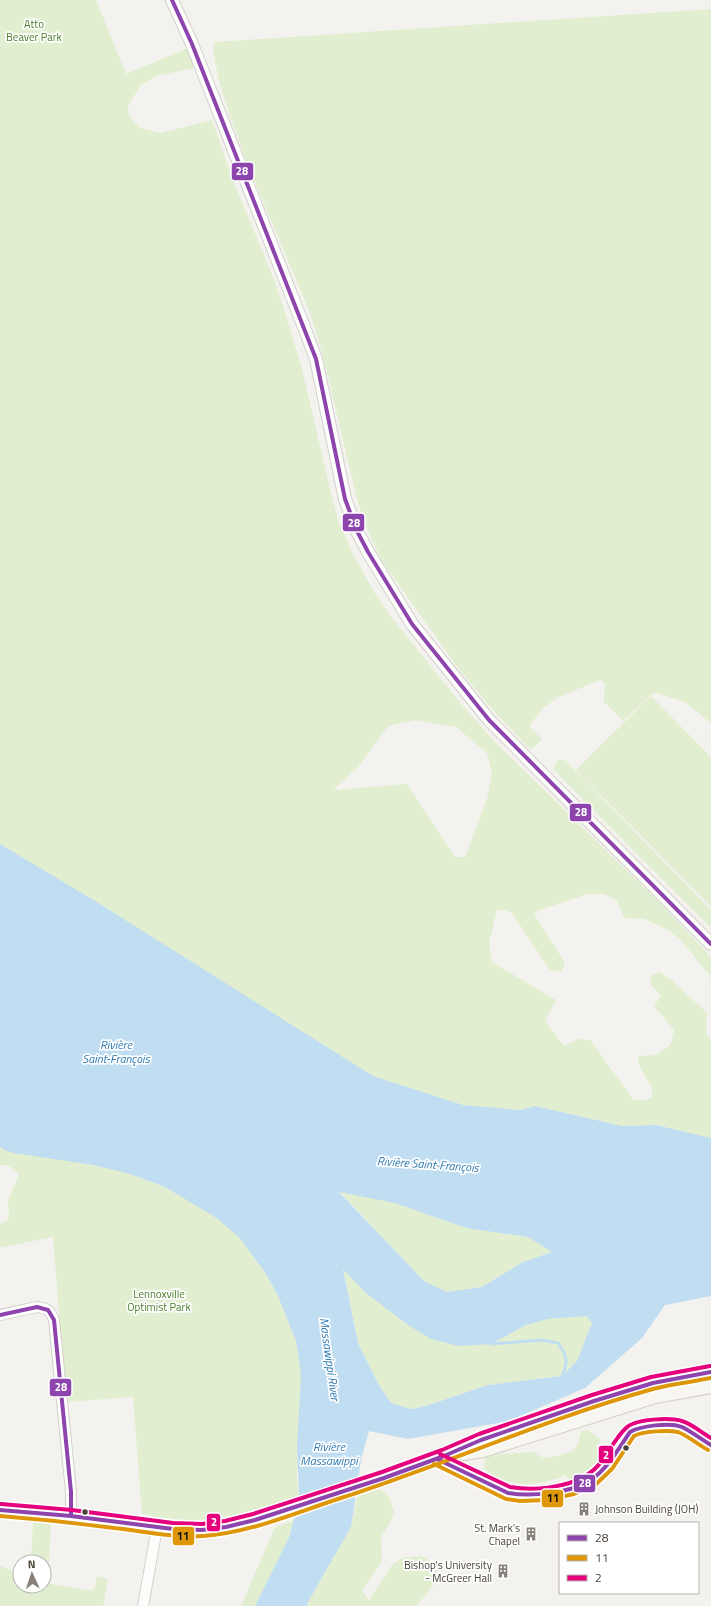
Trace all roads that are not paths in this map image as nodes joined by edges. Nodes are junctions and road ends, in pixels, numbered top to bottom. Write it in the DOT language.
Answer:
graph roads {
  1 [pos="172,0"];
  2 [pos="711,944"];
  3 [pos="0,1315"];
  4 [pos="711,1372"];
  5 [pos="711,1386"];
  6 [pos="444,1456"];
  7 [pos="0,1510"];
  8 [pos="71,1516"];
  9 [pos="157,1528"];
  10 [pos="143,1606"];
  1 -- 2 [label="street"];
  3 -- 8 [label="street"];
  4 -- 6 [label="main road"];
  5 -- 6 [label="main road"];
  6 -- 9 [label="main road"];
  7 -- 8 [label="main road"];
  8 -- 9 [label="main road"];
  9 -- 10 [label="street"];
}
